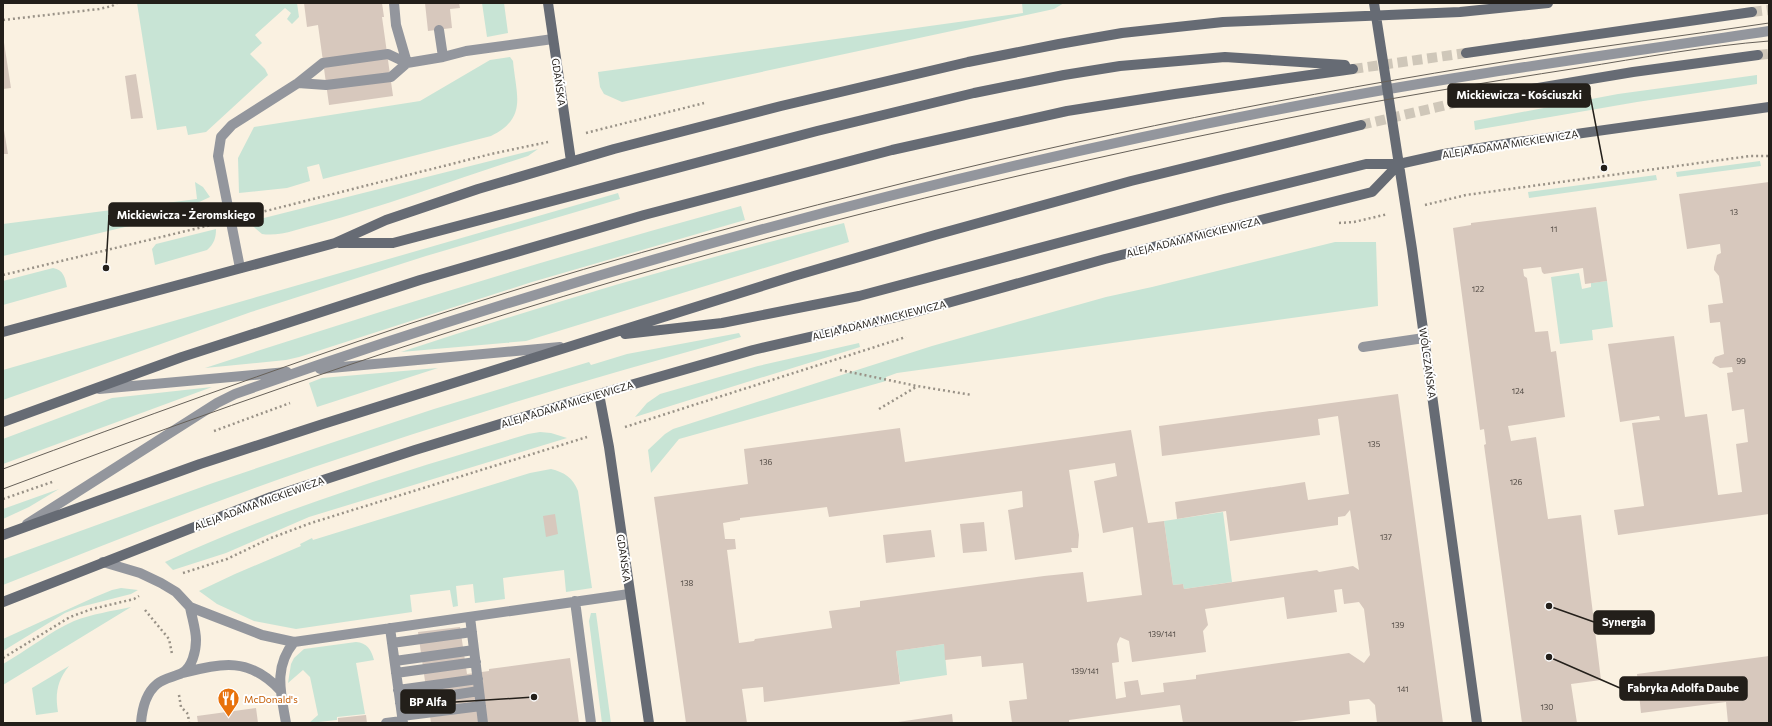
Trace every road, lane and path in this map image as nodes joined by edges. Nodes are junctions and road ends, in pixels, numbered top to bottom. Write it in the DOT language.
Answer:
graph roads {
  1 [pos="117,3"];
  2 [pos="394,3"];
  3 [pos="548,3"];
  4 [pos="1374,3"];
  5 [pos="1548,3"];
  6 [pos="1752,12"];
  7 [pos="1377,16"];
  8 [pos="3,20"];
  9 [pos="439,30"];
  10 [pos="1769,31"];
  11 [pos="553,39"];
  12 [pos="1466,53"];
  13 [pos="1758,55"];
  14 [pos="443,57"];
  15 [pos="407,63"];
  16 [pos="298,82"];
  17 [pos="1388,90"];
  18 [pos="1472,99"];
  19 [pos="1769,107"];
  20 [pos="1361,125"];
  21 [pos="1769,156"];
  22 [pos="571,161"];
  23 [pos="1399,164"];
  24 [pos="1406,210"];
  25 [pos="1334,223"];
  26 [pos="335,243"];
  27 [pos="240,268"];
  28 [pos="3,332"];
  29 [pos="601,336"];
  30 [pos="911,336"];
  31 [pos="1424,338"];
  32 [pos="567,347"];
  33 [pos="1363,347"];
  34 [pos="840,370"];
  35 [pos="302,371"];
  36 [pos="917,386"];
  37 [pos="93,389"];
  38 [pos="599,394"];
  39 [pos="972,395"];
  40 [pos="290,403"];
  41 [pos="879,409"];
  42 [pos="3,422"];
  43 [pos="211,432"];
  44 [pos="606,432"];
  45 [pos="61,478"];
  46 [pos="3,499"];
  47 [pos="18,530"];
  48 [pos="3,535"];
  49 [pos="104,562"];
  50 [pos="161,583"];
  51 [pos="629,594"];
  52 [pos="575,601"];
  53 [pos="3,602"];
  54 [pos="190,607"];
  55 [pos="470,617"];
  56 [pos="390,628"];
  57 [pos="472,632"];
  58 [pos="294,642"];
  59 [pos="392,643"];
  60 [pos="474,650"];
  61 [pos="3,658"];
  62 [pos="395,661"];
  63 [pos="476,662"];
  64 [pos="183,672"];
  65 [pos="396,674"];
  66 [pos="478,679"];
  67 [pos="280,690"];
  68 [pos="398,690"];
  69 [pos="479,691"];
  70 [pos="400,703"];
  71 [pos="481,706"];
  72 [pos="402,720"];
  73 [pos="141,723"];
  74 [pos="286,723"];
  75 [pos="386,723"];
  76 [pos="481,723"];
  77 [pos="591,723"];
  78 [pos="649,723"];
  79 [pos="1477,723"];
  1 -- 8 [label="path"];
  2 -- 15 [label="lane"];
  3 -- 11 [label="main road, GDAŃSKA"];
  4 -- 7 [label="main road, WÓLCZAŃSKA"];
  5 -- 7 [label="main road"];
  6 -- 12 [label="main road"];
  7 -- 17 [label="main road, WÓLCZAŃSKA"];
  7 -- 22 [label="main road"];
  9 -- 14 [label="lane"];
  10 -- 17 [label="lane"];
  11 -- 14 [label="lane"];
  11 -- 22 [label="main road, GDAŃSKA"];
  13 -- 18 [label="main road"];
  14 -- 15 [label="lane"];
  15 -- 16 [label="lane"];
  15 -- 16 [label="lane"];
  16 -- 27 [label="lane"];
  17 -- 23 [label="main road, WÓLCZAŃSKA"];
  17 -- 35 [label="lane"];
  19 -- 23 [label="main road, ALEJA ADAMA MICKIEWICZA"];
  20 -- 29 [label="main road"];
  21 -- 24 [label="path"];
  22 -- 26 [label="main road"];
  23 -- 24 [label="main road, WÓLCZAŃSKA"];
  23 -- 29 [label="main road"];
  23 -- 38 [label="main road, ALEJA ADAMA MICKIEWICZA"];
  24 -- 25 [label="path"];
  24 -- 31 [label="main road, WÓLCZAŃSKA"];
  26 -- 27 [label="main road"];
  26 -- 37 [label="main road"];
  27 -- 28 [label="main road"];
  29 -- 32 [label="main road"];
  30 -- 44 [label="path"];
  31 -- 33 [label="lane"];
  31 -- 79 [label="main road, WÓLCZAŃSKA"];
  32 -- 35 [label="lane"];
  32 -- 47 [label="main road"];
  34 -- 36 [label="path"];
  35 -- 37 [label="lane"];
  35 -- 47 [label="lane"];
  36 -- 39 [label="path"];
  36 -- 41 [label="path"];
  37 -- 42 [label="main road"];
  38 -- 44 [label="main road, GDAŃSKA"];
  38 -- 49 [label="main road, ALEJA ADAMA MICKIEWICZA"];
  40 -- 43 [label="path"];
  44 -- 50 [label="path"];
  44 -- 51 [label="main road, GDAŃSKA"];
  45 -- 46 [label="path"];
  47 -- 48 [label="main road"];
  49 -- 50 [label="lane"];
  49 -- 53 [label="main road, ALEJA ADAMA MICKIEWICZA"];
  50 -- 54 [label="lane"];
  50 -- 61 [label="path"];
  51 -- 52 [label="lane"];
  51 -- 78 [label="main road, GDAŃSKA"];
  52 -- 55 [label="lane"];
  52 -- 77 [label="lane"];
  54 -- 58 [label="lane"];
  54 -- 64 [label="lane"];
  55 -- 56 [label="lane"];
  55 -- 57 [label="lane"];
  56 -- 58 [label="lane"];
  56 -- 59 [label="lane"];
  57 -- 59 [label="lane"];
  57 -- 60 [label="lane"];
  58 -- 67 [label="lane"];
  59 -- 62 [label="lane"];
  60 -- 62 [label="lane"];
  60 -- 63 [label="lane"];
  62 -- 65 [label="lane"];
  63 -- 65 [label="lane"];
  63 -- 66 [label="lane"];
  64 -- 67 [label="lane"];
  64 -- 73 [label="lane"];
  65 -- 68 [label="lane"];
  66 -- 68 [label="lane"];
  66 -- 69 [label="lane"];
  67 -- 74 [label="lane"];
  68 -- 70 [label="lane"];
  69 -- 70 [label="lane"];
  69 -- 71 [label="lane"];
  70 -- 72 [label="lane"];
  71 -- 72 [label="lane"];
  71 -- 76 [label="lane"];
  72 -- 75 [label="lane"];
}
